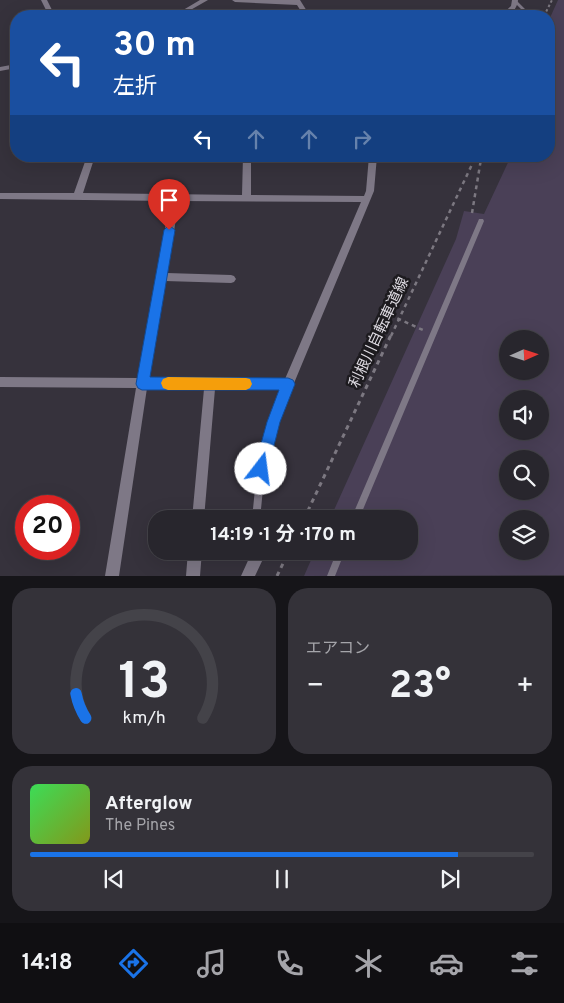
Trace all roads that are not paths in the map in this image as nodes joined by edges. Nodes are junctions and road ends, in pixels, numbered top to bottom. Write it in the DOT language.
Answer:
graph roads {
  1 [pos="205,0"];
  2 [pos="235,0"];
  3 [pos="297,1"];
  4 [pos="515,1"];
  5 [pos="187,10"];
  6 [pos="524,10"];
  7 [pos="89,162"];
  8 [pos="248,162"];
  9 [pos="372,162"];
  10 [pos="0,196"];
  11 [pos="78,196"];
  12 [pos="175,198"];
  13 [pos="246,198"];
  14 [pos="365,199"];
  15 [pos="481,221"];
  16 [pos="161,277"];
  17 [pos="231,279"];
  18 [pos="0,382"];
  19 [pos="210,383"];
  20 [pos="142,384"];
  21 [pos="288,384"];
  22 [pos="199,510"];
  23 [pos="257,510"];
  24 [pos="359,510"];
  25 [pos="194,560"];
  26 [pos="254,560"];
  27 [pos="337,560"];
  28 [pos="112,576"];
  29 [pos="193,576"];
  30 [pos="248,576"];
  31 [pos="331,576"];
  1 -- 5 [label="street"];
  2 -- 3 [label="street"];
  4 -- 6 [label="lane"];
  7 -- 11 [label="street"];
  8 -- 13 [label="street"];
  9 -- 14 [label="street"];
  10 -- 11 [label="street"];
  11 -- 12 [label="street"];
  12 -- 13 [label="street"];
  12 -- 16 [label="street"];
  13 -- 14 [label="street"];
  14 -- 21 [label="street"];
  15 -- 24 [label="lane"];
  16 -- 17 [label="street"];
  16 -- 20 [label="street"];
  18 -- 20 [label="street"];
  19 -- 20 [label="street"];
  19 -- 21 [label="street"];
  19 -- 22 [label="street"];
  20 -- 28 [label="street"];
  21 -- 23 [label="lane"];
  25 -- 29 [label="street"];
  26 -- 30 [label="street"];
  27 -- 31 [label="lane"];
}
